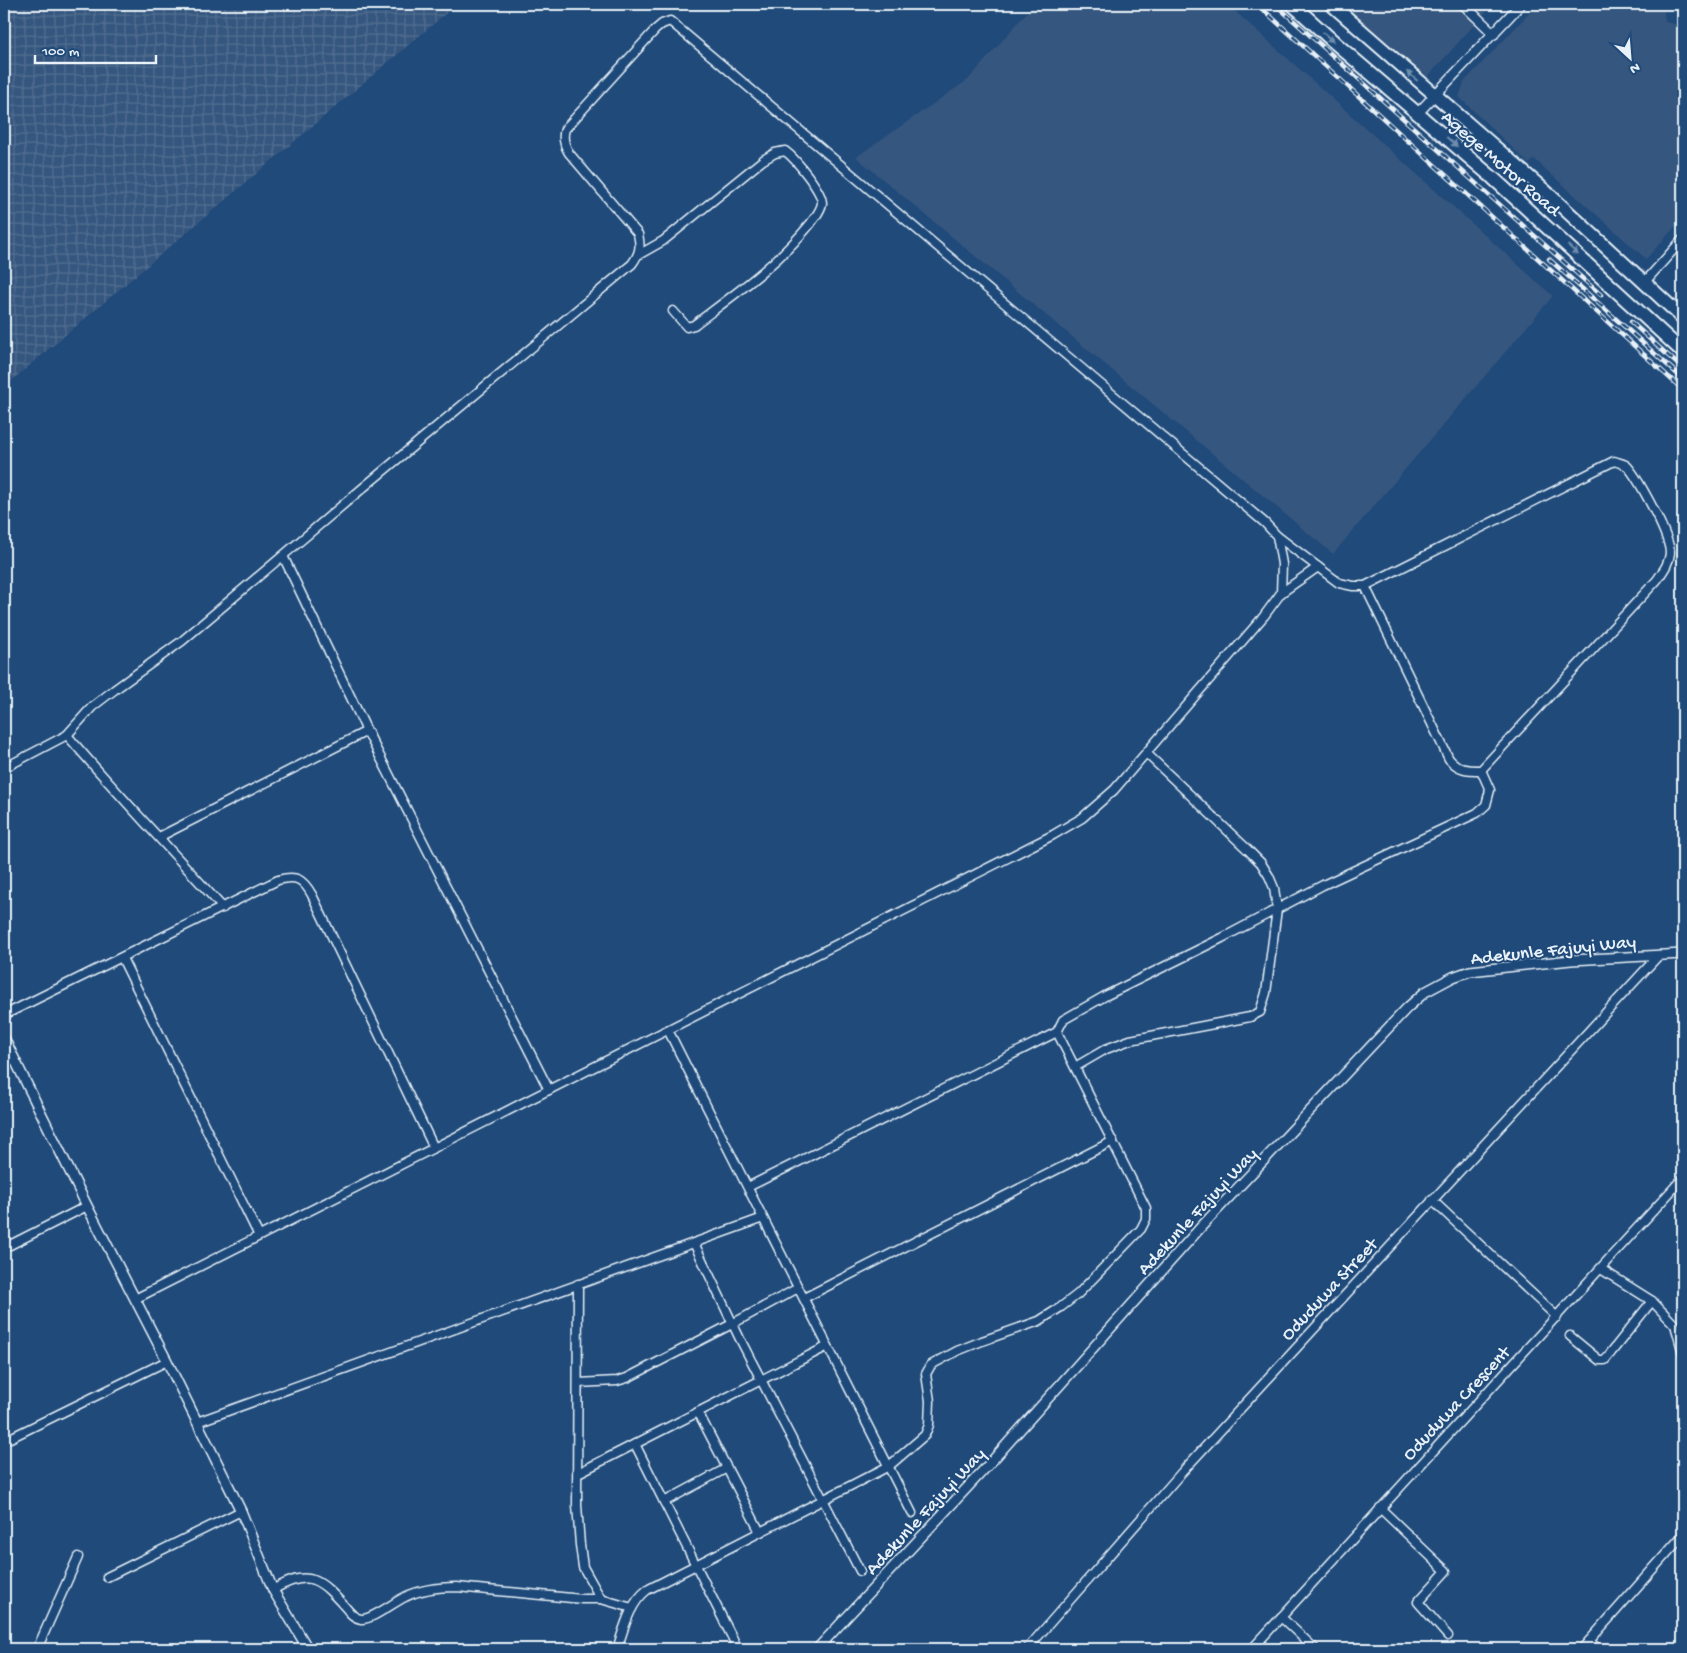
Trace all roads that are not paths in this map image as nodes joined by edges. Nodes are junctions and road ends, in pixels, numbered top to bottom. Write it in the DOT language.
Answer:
graph roads {
  1 [pos="1292,4"];
  2 [pos="1331,4"];
  3 [pos="1463,4"];
  4 [pos="1520,4"];
  5 [pos="1494,34"];
  6 [pos="1435,96"];
  7 [pos="1418,114"];
  8 [pos="1683,239"];
  9 [pos="640,254"];
  10 [pos="1644,283"];
  11 [pos="672,311"];
  12 [pos="1683,318"];
  13 [pos="1683,352"];
  14 [pos="1277,536"];
  15 [pos="282,556"];
  16 [pos="1318,567"];
  17 [pos="1365,586"];
  18 [pos="1281,593"];
  19 [pos="367,731"];
  20 [pos="67,735"];
  21 [pos="1146,753"];
  22 [pos="4,768"];
  23 [pos="1481,770"];
  24 [pos="159,836"];
  25 [pos="223,908"];
  26 [pos="1277,909"];
  27 [pos="1683,954"];
  28 [pos="1659,955"];
  29 [pos="122,958"];
  30 [pos="4,1015"];
  31 [pos="668,1030"];
  32 [pos="1057,1032"];
  33 [pos="4,1038"];
  34 [pos="1075,1067"];
  35 [pos="549,1090"];
  36 [pos="1113,1141"];
  37 [pos="434,1148"];
  38 [pos="1683,1178"];
  39 [pos="748,1187"];
  40 [pos="1432,1200"];
  41 [pos="87,1206"];
  42 [pos="763,1218"];
  43 [pos="259,1236"];
  44 [pos="694,1243"];
  45 [pos="4,1248"];
  46 [pos="1601,1269"];
  47 [pos="578,1284"];
  48 [pos="798,1288"];
  49 [pos="804,1298"];
  50 [pos="134,1299"];
  51 [pos="1652,1301"];
  52 [pos="1557,1316"];
  53 [pos="732,1324"];
  54 [pos="1683,1324"];
  55 [pos="1674,1325"];
  56 [pos="1570,1336"];
  57 [pos="828,1346"];
  58 [pos="1683,1353"];
  59 [pos="167,1361"];
  60 [pos="762,1380"];
  61 [pos="578,1384"];
  62 [pos="698,1412"];
  63 [pos="197,1422"];
  64 [pos="4,1441"];
  65 [pos="636,1444"];
  66 [pos="889,1466"];
  67 [pos="727,1468"];
  68 [pos="578,1473"];
  69 [pos="822,1500"];
  70 [pos="664,1502"];
  71 [pos="1380,1508"];
  72 [pos="241,1511"];
  73 [pos="912,1513"];
  74 [pos="760,1532"];
  75 [pos="1683,1535"];
  76 [pos="78,1558"];
  77 [pos="696,1565"];
  78 [pos="860,1571"];
  79 [pos="107,1577"];
  80 [pos="273,1590"];
  81 [pos="601,1599"];
  82 [pos="632,1608"];
  83 [pos="1281,1617"];
  84 [pos="1448,1636"];
  85 [pos="1589,1642"];
  86 [pos="821,1648"];
  87 [pos="37,1649"];
  88 [pos="308,1649"];
  89 [pos="617,1649"];
  90 [pos="738,1649"];
  91 [pos="1027,1649"];
  92 [pos="1252,1649"];
  93 [pos="1315,1649"];
  94 [pos="1582,1649"];
  95 [pos="1598,1649"];
  1 -- 7 [label="highway, Agege Motor Road, one-way"];
  6 -- 2 [label="highway, Agege Motor Road, one-way"];
  3 -- 5 [label="street"];
  4 -- 5 [label="street"];
  5 -- 6 [label="street"];
  6 -- 7 [label="street"];
  6 -- 10 [label="highway, Agege Motor Road"];
  7 -- 13 [label="highway, Agege Motor Road, one-way"];
  8 -- 10 [label="street"];
  9 -- 11 [label="street"];
  9 -- 14 [label="street"];
  9 -- 15 [label="street"];
  10 -- 12 [label="highway, Agege Motor Road"];
  14 -- 16 [label="street"];
  14 -- 18 [label="street"];
  15 -- 19 [label="street"];
  15 -- 20 [label="street"];
  16 -- 17 [label="street"];
  16 -- 18 [label="street"];
  17 -- 23 [label="street"];
  17 -- 23 [label="street"];
  18 -- 21 [label="street"];
  19 -- 24 [label="street"];
  19 -- 35 [label="street"];
  20 -- 22 [label="street"];
  20 -- 24 [label="street"];
  21 -- 26 [label="street"];
  21 -- 31 [label="street"];
  23 -- 26 [label="street"];
  24 -- 25 [label="street"];
  25 -- 29 [label="street"];
  25 -- 37 [label="street"];
  26 -- 32 [label="street"];
  26 -- 34 [label="street"];
  27 -- 28 [label="street, Adekunle Fajuyi Way"];
  28 -- 40 [label="street, Oduduwa Street"];
  28 -- 86 [label="street, Adekunle Fajuyi Way"];
  29 -- 30 [label="street"];
  29 -- 43 [label="street"];
  31 -- 35 [label="street"];
  31 -- 39 [label="street"];
  32 -- 34 [label="street"];
  32 -- 39 [label="street"];
  33 -- 41 [label="street"];
  34 -- 36 [label="street"];
  35 -- 37 [label="street"];
  36 -- 49 [label="street"];
  36 -- 66 [label="street"];
  37 -- 43 [label="street"];
  38 -- 46 [label="street, Oduduwa Crescent"];
  39 -- 42 [label="street"];
  40 -- 52 [label="street"];
  40 -- 91 [label="street, Oduduwa Street"];
  41 -- 45 [label="street"];
  41 -- 50 [label="street"];
  42 -- 44 [label="street"];
  42 -- 48 [label="street"];
  43 -- 50 [label="street"];
  44 -- 47 [label="street"];
  44 -- 53 [label="street"];
  46 -- 51 [label="street"];
  46 -- 52 [label="street, Oduduwa Crescent"];
  47 -- 61 [label="street"];
  47 -- 63 [label="street"];
  48 -- 49 [label="street"];
  48 -- 53 [label="street"];
  49 -- 57 [label="street"];
  50 -- 59 [label="street"];
  51 -- 55 [label="street"];
  51 -- 56 [label="street"];
  52 -- 71 [label="street, Oduduwa Crescent"];
  53 -- 60 [label="street"];
  53 -- 61 [label="street"];
  54 -- 55 [label="street"];
  55 -- 58 [label="street"];
  57 -- 60 [label="street"];
  57 -- 66 [label="street"];
  59 -- 63 [label="street"];
  59 -- 64 [label="street"];
  60 -- 62 [label="street"];
  60 -- 69 [label="street"];
  61 -- 68 [label="street"];
  62 -- 65 [label="street"];
  62 -- 67 [label="street"];
  63 -- 72 [label="street"];
  65 -- 68 [label="street"];
  65 -- 70 [label="street"];
  66 -- 69 [label="street"];
  66 -- 73 [label="street"];
  67 -- 70 [label="street"];
  67 -- 74 [label="street"];
  68 -- 81 [label="street"];
  69 -- 74 [label="street"];
  69 -- 78 [label="street"];
  70 -- 77 [label="street"];
  71 -- 83 [label="street, Oduduwa Crescent"];
  71 -- 84 [label="street"];
  72 -- 79 [label="street"];
  72 -- 80 [label="street"];
  74 -- 77 [label="street"];
  75 -- 85 [label="street"];
  76 -- 87 [label="street"];
  77 -- 82 [label="street"];
  77 -- 90 [label="street"];
  80 -- 81 [label="street"];
  80 -- 88 [label="street"];
  81 -- 82 [label="street"];
  82 -- 89 [label="street"];
  83 -- 92 [label="street, Oduduwa Crescent"];
  83 -- 93 [label="street"];
  85 -- 94 [label="street"];
  85 -- 95 [label="street"];
}
